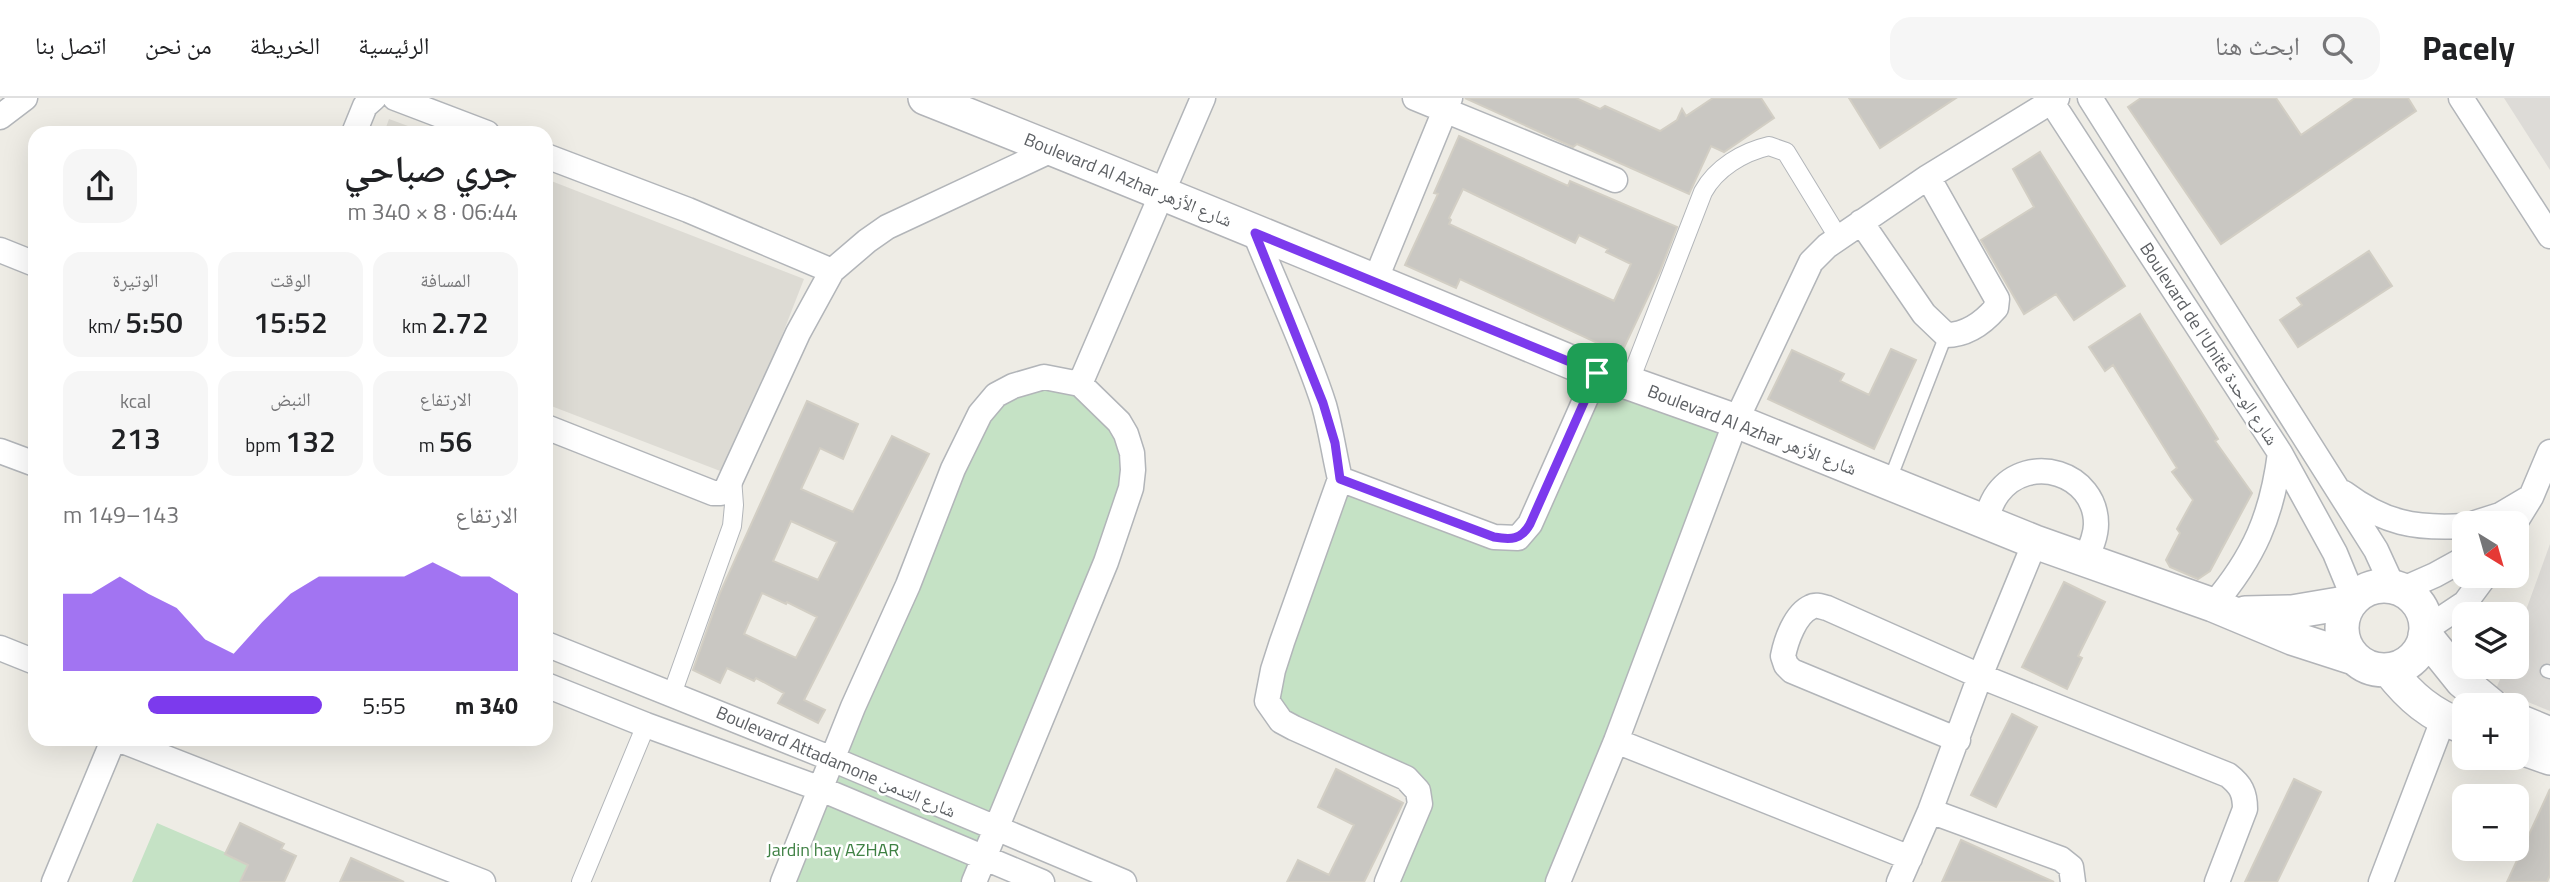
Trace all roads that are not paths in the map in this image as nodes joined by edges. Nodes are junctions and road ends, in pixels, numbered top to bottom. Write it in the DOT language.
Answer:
graph roads {
  1 [pos="25,98"];
  2 [pos="374,98"];
  3 [pos="395,98"];
  4 [pos="925,98"];
  5 [pos="1203,98"];
  6 [pos="1415,98"];
  7 [pos="2090,98"];
  8 [pos="2461,98"];
  9 [pos="2053,99"];
  10 [pos="1447,104"];
  11 [pos="0,117"];
  12 [pos="357,126"];
  13 [pos="469,126"];
  14 [pos="1054,149"];
  15 [pos="553,159"];
  16 [pos="1928,177"];
  17 [pos="1615,180"];
  18 [pos="1161,191"];
  19 [pos="1861,222"];
  20 [pos="1255,233"];
  21 [pos="2550,236"];
  22 [pos="1839,237"];
  23 [pos="0,250"];
  24 [pos="28,261"];
  25 [pos="832,271"];
  26 [pos="1375,281"];
  27 [pos="1946,335"];
  28 [pos="1597,373"];
  29 [pos="1629,383"];
  30 [pos="1080,384"];
  31 [pos="1736,421"];
  32 [pos="553,430"];
  33 [pos="0,451"];
  34 [pos="2550,452"];
  35 [pos="2280,453"];
  36 [pos="28,461"];
  37 [pos="732,478"];
  38 [pos="1340,479"];
  39 [pos="1888,483"];
  40 [pos="2336,487"];
  41 [pos="2520,511"];
  42 [pos="1985,522"];
  43 [pos="2452,527"];
  44 [pos="2035,542"];
  45 [pos="2085,560"];
  46 [pos="2452,566"];
  47 [pos="2476,588"];
  48 [pos="2397,589"];
  49 [pos="2352,600"];
  50 [pos="2222,609"];
  51 [pos="2425,632"];
  52 [pos="0,648"];
  53 [pos="553,648"];
  54 [pos="2354,658"];
  55 [pos="28,660"];
  56 [pos="2389,670"];
  57 [pos="1980,676"];
  58 [pos="553,688"];
  59 [pos="2476,693"];
  60 [pos="672,694"];
  61 [pos="2452,722"];
  62 [pos="646,725"];
  63 [pos="2529,725"];
  64 [pos="2452,727"];
  65 [pos="2550,734"];
  66 [pos="1958,740"];
  67 [pos="1616,741"];
  68 [pos="112,746"];
  69 [pos="136,746"];
  70 [pos="2529,751"];
  71 [pos="832,758"];
  72 [pos="2550,758"];
  73 [pos="821,789"];
  74 [pos="1930,811"];
  75 [pos="996,829"];
  76 [pos="984,858"];
  77 [pos="1910,858"];
  78 [pos="54,882"];
  79 [pos="482,882"];
  80 [pos="581,882"];
  81 [pos="783,882"];
  82 [pos="974,882"];
  83 [pos="1042,882"];
  84 [pos="1124,882"];
  85 [pos="1387,882"];
  86 [pos="1558,882"];
  87 [pos="1899,882"];
  88 [pos="2073,882"];
  89 [pos="2217,882"];
  90 [pos="2381,882"];
  1 -- 11 [label="street"];
  2 -- 12 [label="street"];
  3 -- 13 [label="street"];
  4 -- 14 [label="main road, Boulevard Al Azhar شارع الأزهر"];
  5 -- 18 [label="street"];
  6 -- 10 [label="street"];
  7 -- 40 [label="street, Boulevard de l'Unité شارع الوحدة"];
  8 -- 21 [label="street"];
  9 -- 16 [label="street"];
  9 -- 35 [label="street, Boulevard de l'Unité شارع الوحدة"];
  10 -- 17 [label="street"];
  10 -- 26 [label="street"];
  14 -- 18 [label="main road, Boulevard Al Azhar شارع الأزهر"];
  14 -- 25 [label="street"];
  15 -- 25 [label="street"];
  16 -- 19 [label="street"];
  16 -- 27 [label="street"];
  18 -- 20 [label="main road, Boulevard Al Azhar شارع الأزهر"];
  18 -- 30 [label="street"];
  19 -- 22 [label="street"];
  19 -- 27 [label="street"];
  20 -- 26 [label="main road, Boulevard Al Azhar شارع الأزهر"];
  20 -- 38 [label="street"];
  22 -- 29 [label="street"];
  22 -- 31 [label="street"];
  23 -- 24 [label="street"];
  25 -- 37 [label="street"];
  26 -- 28 [label="main road, Boulevard Al Azhar شارع الأزهر"];
  27 -- 39 [label="lane"];
  28 -- 29 [label="main road, Boulevard Al Azhar شارع الأزهر"];
  28 -- 38 [label="street"];
  29 -- 31 [label="main road, Boulevard Al Azhar شارع الأزهر"];
  30 -- 71 [label="street"];
  30 -- 75 [label="street"];
  31 -- 39 [label="main road, Boulevard Al Azhar شارع الأزهر"];
  31 -- 67 [label="street"];
  32 -- 37 [label="street"];
  33 -- 36 [label="street"];
  34 -- 41 [label="street"];
  35 -- 49 [label="street, Boulevard de l'Unité شارع الوحدة"];
  35 -- 50 [label="street"];
  37 -- 60 [label="street"];
  38 -- 85 [label="street"];
  39 -- 42 [label="main road, Boulevard Al Azhar شارع الأزهر"];
  40 -- 43 [label="street"];
  40 -- 48 [label="street, Boulevard de l'Unité شارع الوحدة"];
  42 -- 44 [label="main road, Boulevard Al Azhar شارع الأزهر"];
  42 -- 45 [label="street"];
  44 -- 45 [label="main road, Boulevard Al Azhar شارع الأزهر"];
  44 -- 57 [label="street"];
  45 -- 50 [label="main road, Boulevard Al Azhar شارع الأزهر"];
  46 -- 48 [label="street"];
  47 -- 51 [label="street"];
  48 -- 49 [label="main road"];
  48 -- 51 [label="main road"];
  49 -- 50 [label="main road, Boulevard Al Azhar شارع الأزهر"];
  49 -- 54 [label="main road"];
  50 -- 54 [label="main road, Boulevard Al Azhar شارع الأزهر"];
  51 -- 56 [label="main road"];
  51 -- 59 [label="main road"];
  52 -- 55 [label="street"];
  53 -- 60 [label="street, Boulevard Attadamone شارع التدمن"];
  54 -- 56 [label="main road"];
  56 -- 61 [label="main road"];
  57 -- 66 [label="street"];
  57 -- 66 [label="street"];
  57 -- 89 [label="street"];
  58 -- 62 [label="street, Boulevard Attadamone شارع التدمن"];
  60 -- 71 [label="street, Boulevard Attadamone شارع التدمن"];
  62 -- 73 [label="street, Boulevard Attadamone شارع التدمن"];
  62 -- 80 [label="street"];
  63 -- 65 [label="main road"];
  64 -- 90 [label="street"];
  66 -- 74 [label="street"];
  67 -- 77 [label="street"];
  67 -- 86 [label="street"];
  68 -- 78 [label="street"];
  69 -- 79 [label="street"];
  70 -- 72 [label="main road"];
  71 -- 73 [label="street"];
  71 -- 75 [label="street, Boulevard Attadamone شارع التدمن"];
  73 -- 76 [label="street, Boulevard Attadamone شارع التدمن"];
  73 -- 81 [label="street"];
  74 -- 77 [label="street"];
  74 -- 88 [label="street"];
  75 -- 76 [label="street"];
  75 -- 84 [label="street, Boulevard Attadamone شارع التدمن"];
  76 -- 82 [label="street"];
  76 -- 83 [label="street, Boulevard Attadamone شارع التدمن"];
  77 -- 87 [label="street"];
}
